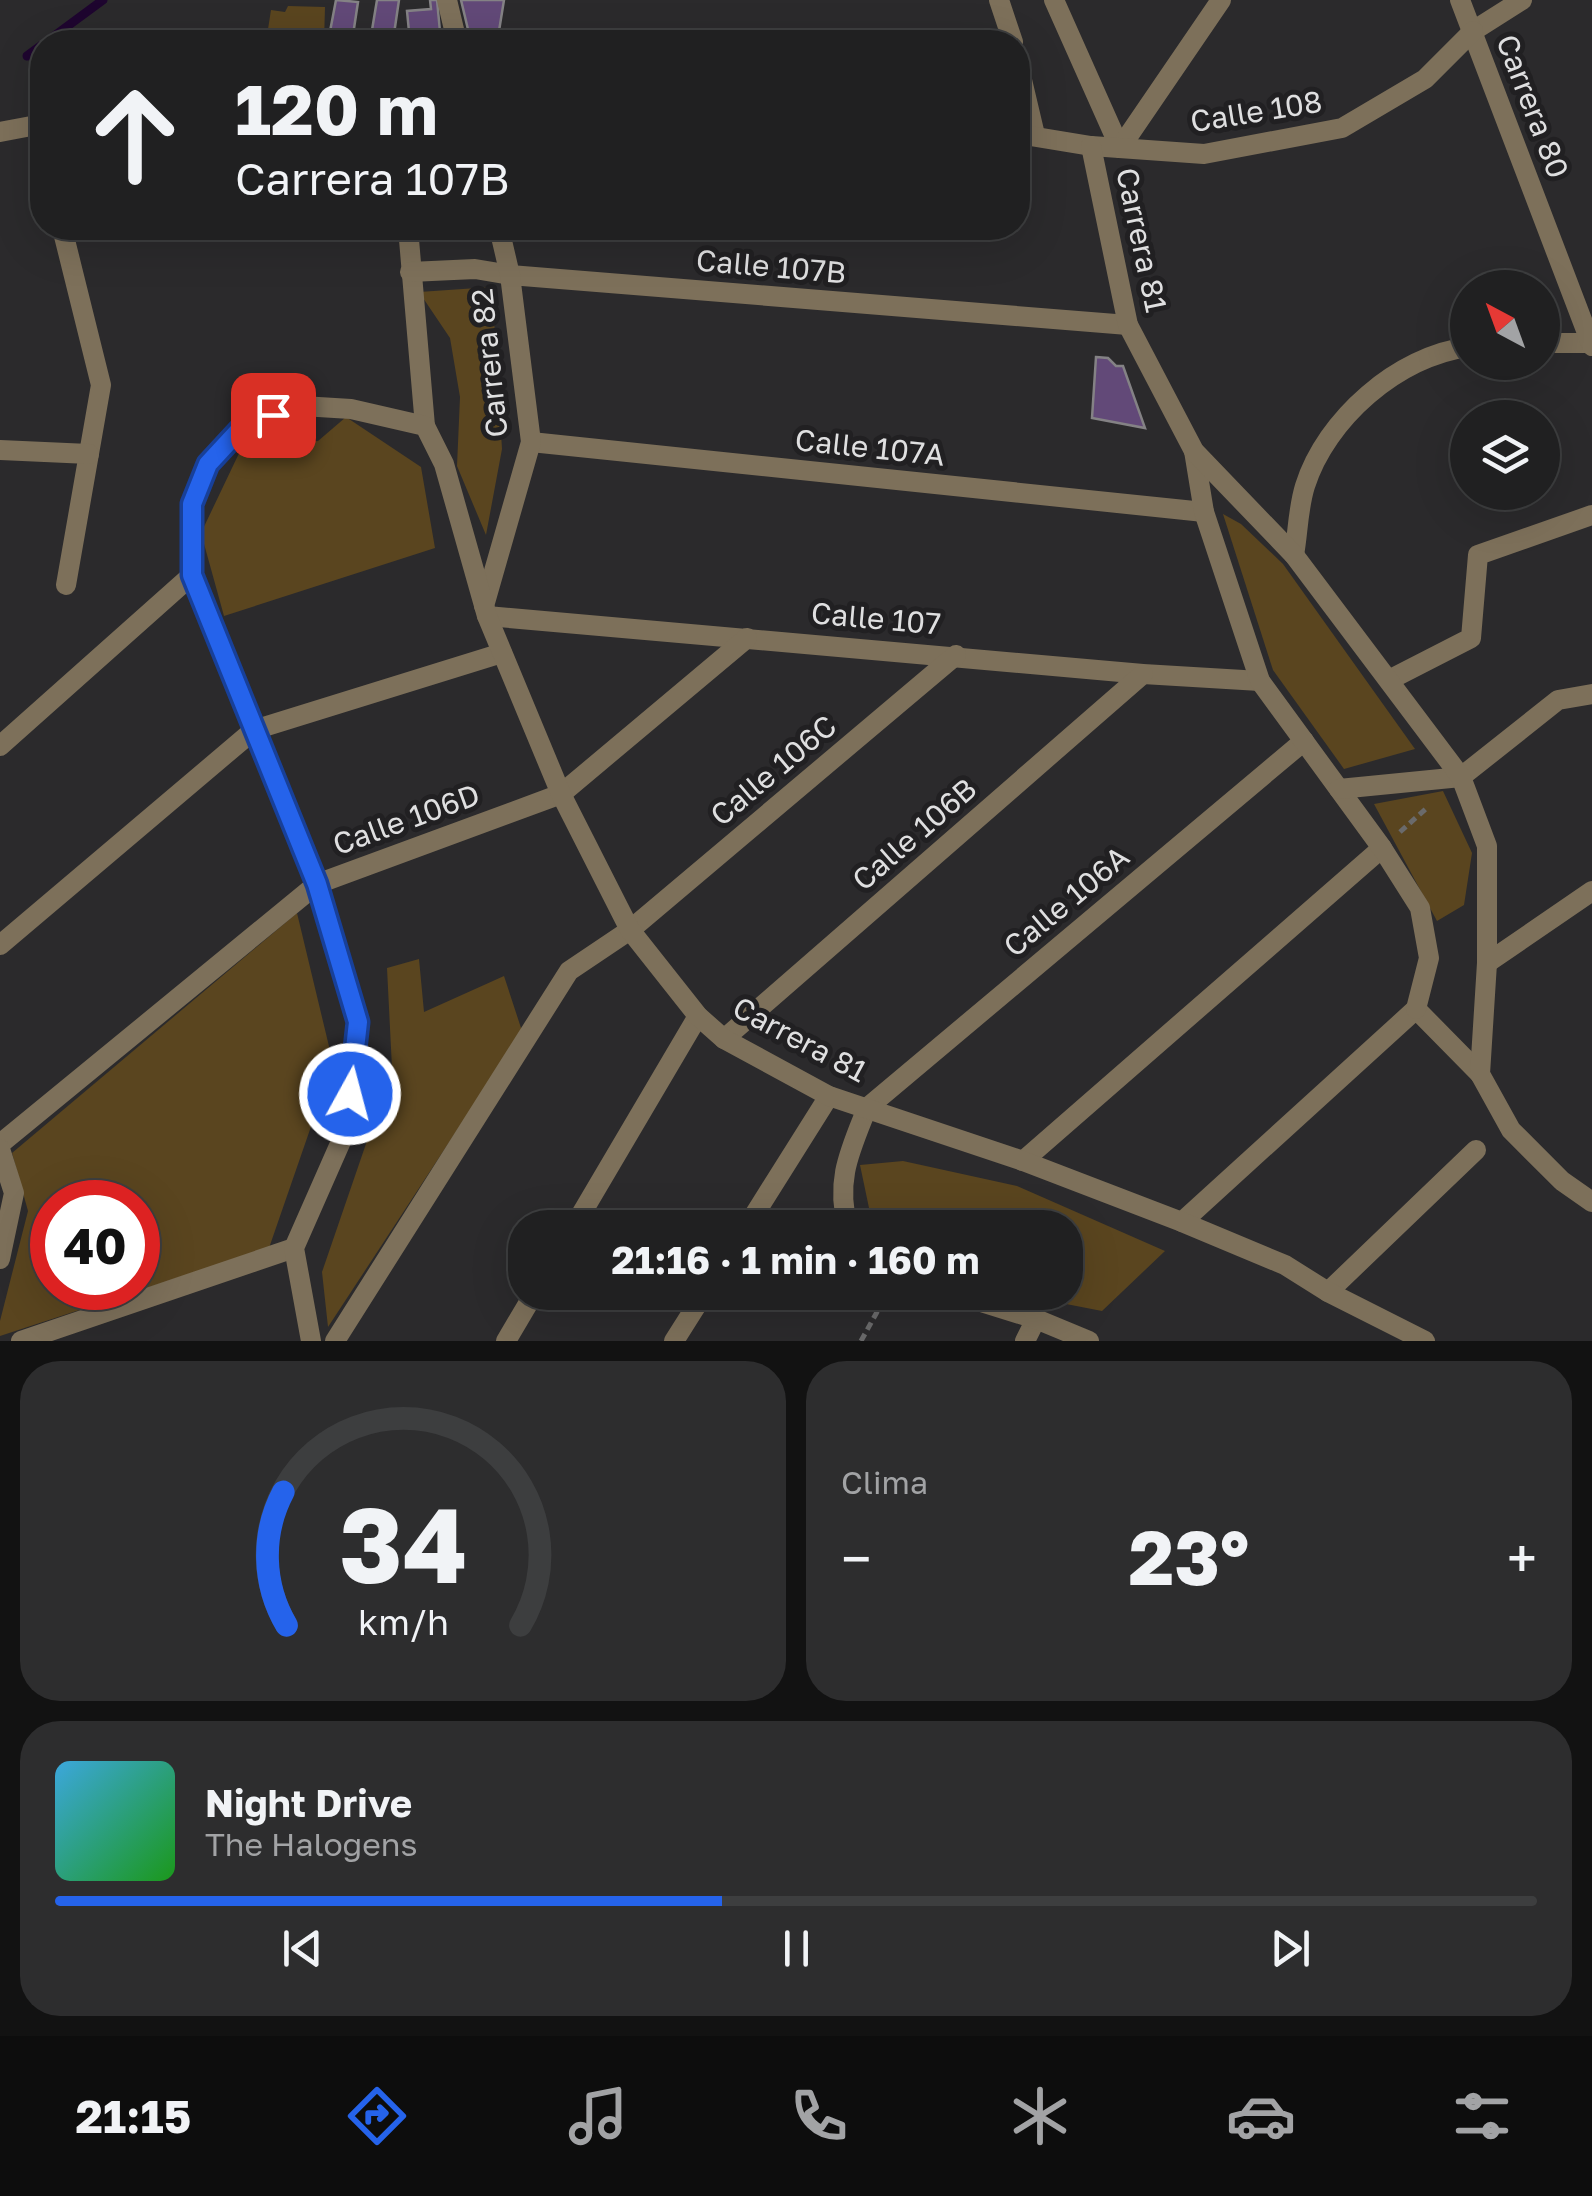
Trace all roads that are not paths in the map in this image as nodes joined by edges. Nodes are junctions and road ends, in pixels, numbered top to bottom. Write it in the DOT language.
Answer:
graph roads {
  1 [pos="447,0"];
  2 [pos="1054,0"];
  3 [pos="1221,0"];
  4 [pos="1460,0"];
  5 [pos="1522,0"];
  6 [pos="454,30"];
  7 [pos="1473,31"];
  8 [pos="30,128"];
  9 [pos="0,132"];
  10 [pos="1030,135"];
  11 [pos="1091,146"];
  12 [pos="1120,148"];
  13 [pos="65,240"];
  14 [pos="409,240"];
  15 [pos="502,240"];
  16 [pos="410,272"];
  17 [pos="510,275"];
  18 [pos="1128,325"];
  19 [pos="1560,344"];
  20 [pos="1592,345"];
  21 [pos="1450,349"];
  22 [pos="425,426"];
  23 [pos="531,442"];
  24 [pos="0,450"];
  25 [pos="1194,451"];
  26 [pos="89,454"];
  27 [pos="1204,512"];
  28 [pos="1592,516"];
  29 [pos="1294,556"];
  30 [pos="192,575"];
  31 [pos="66,585"];
  32 [pos="486,611"];
  33 [pos="746,638"];
  34 [pos="502,654"];
  35 [pos="956,655"];
  36 [pos="1143,674"];
  37 [pos="1389,680"];
  38 [pos="1260,681"];
  39 [pos="1592,694"];
  40 [pos="254,730"];
  41 [pos="1304,740"];
  42 [pos="0,746"];
  43 [pos="1461,778"];
  44 [pos="1340,788"];
  45 [pos="561,794"];
  46 [pos="1382,848"];
  47 [pos="317,884"];
  48 [pos="1592,891"];
  49 [pos="630,930"];
  50 [pos="0,945"];
  51 [pos="1487,962"];
  52 [pos="1416,1009"];
  53 [pos="698,1016"];
  54 [pos="724,1039"];
  55 [pos="1480,1074"];
  56 [pos="829,1096"];
  57 [pos="867,1108"];
  58 [pos="0,1146"];
  59 [pos="1476,1150"];
  60 [pos="1023,1160"];
  61 [pos="1592,1202"];
  62 [pos="584,1210"];
  63 [pos="757,1210"];
  64 [pos="843,1210"];
  65 [pos="1182,1222"];
  66 [pos="294,1248"];
  67 [pos="0,1259"];
  68 [pos="1328,1292"];
  69 [pos="524,1310"];
  70 [pos="694,1310"];
  71 [pos="1007,1310"];
  72 [pos="1036,1319"];
  73 [pos="20,1341"];
  74 [pos="311,1341"];
  75 [pos="335,1341"];
  76 [pos="506,1341"];
  77 [pos="674,1341"];
  78 [pos="1025,1341"];
  79 [pos="1089,1341"];
  80 [pos="1425,1341"];
  1 -- 6 [label="street"];
  2 -- 12 [label="street"];
  3 -- 12 [label="street"];
  4 -- 7 [label="street, Carrera 80"];
  5 -- 7 [label="street, Calle 108"];
  7 -- 12 [label="street, Calle 108"];
  7 -- 20 [label="street, Carrera 80"];
  8 -- 9 [label="street"];
  10 -- 11 [label="street, Calle 108"];
  11 -- 12 [label="street, Calle 108"];
  11 -- 18 [label="street, Carrera 81"];
  13 -- 26 [label="street"];
  14 -- 16 [label="street"];
  15 -- 17 [label="street, Carrera 82"];
  16 -- 17 [label="street, Calle 107B"];
  16 -- 22 [label="street"];
  17 -- 18 [label="street, Calle 107B"];
  17 -- 23 [label="street, Carrera 82"];
  18 -- 25 [label="street, Carrera 81"];
  19 -- 20 [label="street"];
  21 -- 29 [label="street"];
  22 -- 30 [label="street"];
  22 -- 32 [label="street, Carrera 81"];
  23 -- 27 [label="street, Calle 107A"];
  23 -- 32 [label="street, Carrera 82"];
  24 -- 26 [label="street"];
  25 -- 27 [label="street, Carrera 81"];
  25 -- 29 [label="street, Carrera 81"];
  26 -- 31 [label="street"];
  27 -- 38 [label="street, Carrera 81"];
  28 -- 37 [label="street"];
  29 -- 37 [label="street, Carrera 81"];
  30 -- 40 [label="street"];
  30 -- 42 [label="street"];
  32 -- 33 [label="street, Calle 107"];
  32 -- 34 [label="street, Carrera 81"];
  33 -- 35 [label="street, Calle 107"];
  33 -- 45 [label="street, Calle 106D"];
  34 -- 40 [label="street"];
  34 -- 45 [label="street, Carrera 81"];
  35 -- 36 [label="street, Calle 107"];
  35 -- 49 [label="street, Calle 106C"];
  36 -- 38 [label="street, Calle 107"];
  36 -- 54 [label="street, Calle 106B"];
  37 -- 43 [label="street, Carrera 81"];
  38 -- 41 [label="street, Carrera 81"];
  39 -- 43 [label="street"];
  40 -- 47 [label="street"];
  40 -- 50 [label="street"];
  41 -- 44 [label="street, Carrera 81"];
  41 -- 57 [label="street, Calle 106A"];
  43 -- 44 [label="street"];
  43 -- 51 [label="street, Carrera 81"];
  44 -- 46 [label="street, Carrera 81"];
  45 -- 47 [label="street, Calle 106D"];
  45 -- 49 [label="street, Carrera 81"];
  46 -- 52 [label="street, Carrera 81"];
  46 -- 60 [label="street"];
  47 -- 58 [label="street, Calle 106D"];
  47 -- 66 [label="street"];
  48 -- 51 [label="street"];
  49 -- 53 [label="street, Carrera 81"];
  49 -- 75 [label="street"];
  51 -- 55 [label="street, Carrera 81"];
  52 -- 55 [label="street"];
  52 -- 65 [label="street"];
  53 -- 54 [label="street, Carrera 81"];
  53 -- 62 [label="street"];
  54 -- 56 [label="street, Carrera 81"];
  55 -- 61 [label="street"];
  56 -- 57 [label="street, Carrera 81"];
  56 -- 63 [label="street"];
  57 -- 60 [label="street, Carrera 81"];
  57 -- 64 [label="street"];
  58 -- 67 [label="street"];
  59 -- 68 [label="street"];
  60 -- 65 [label="street, Carrera 81"];
  65 -- 68 [label="street, Carrera 81"];
  66 -- 73 [label="street"];
  66 -- 74 [label="street"];
  68 -- 80 [label="street, Carrera 81"];
  69 -- 76 [label="street"];
  70 -- 77 [label="street"];
  71 -- 72 [label="street"];
  72 -- 78 [label="street"];
  72 -- 79 [label="street"];
}
